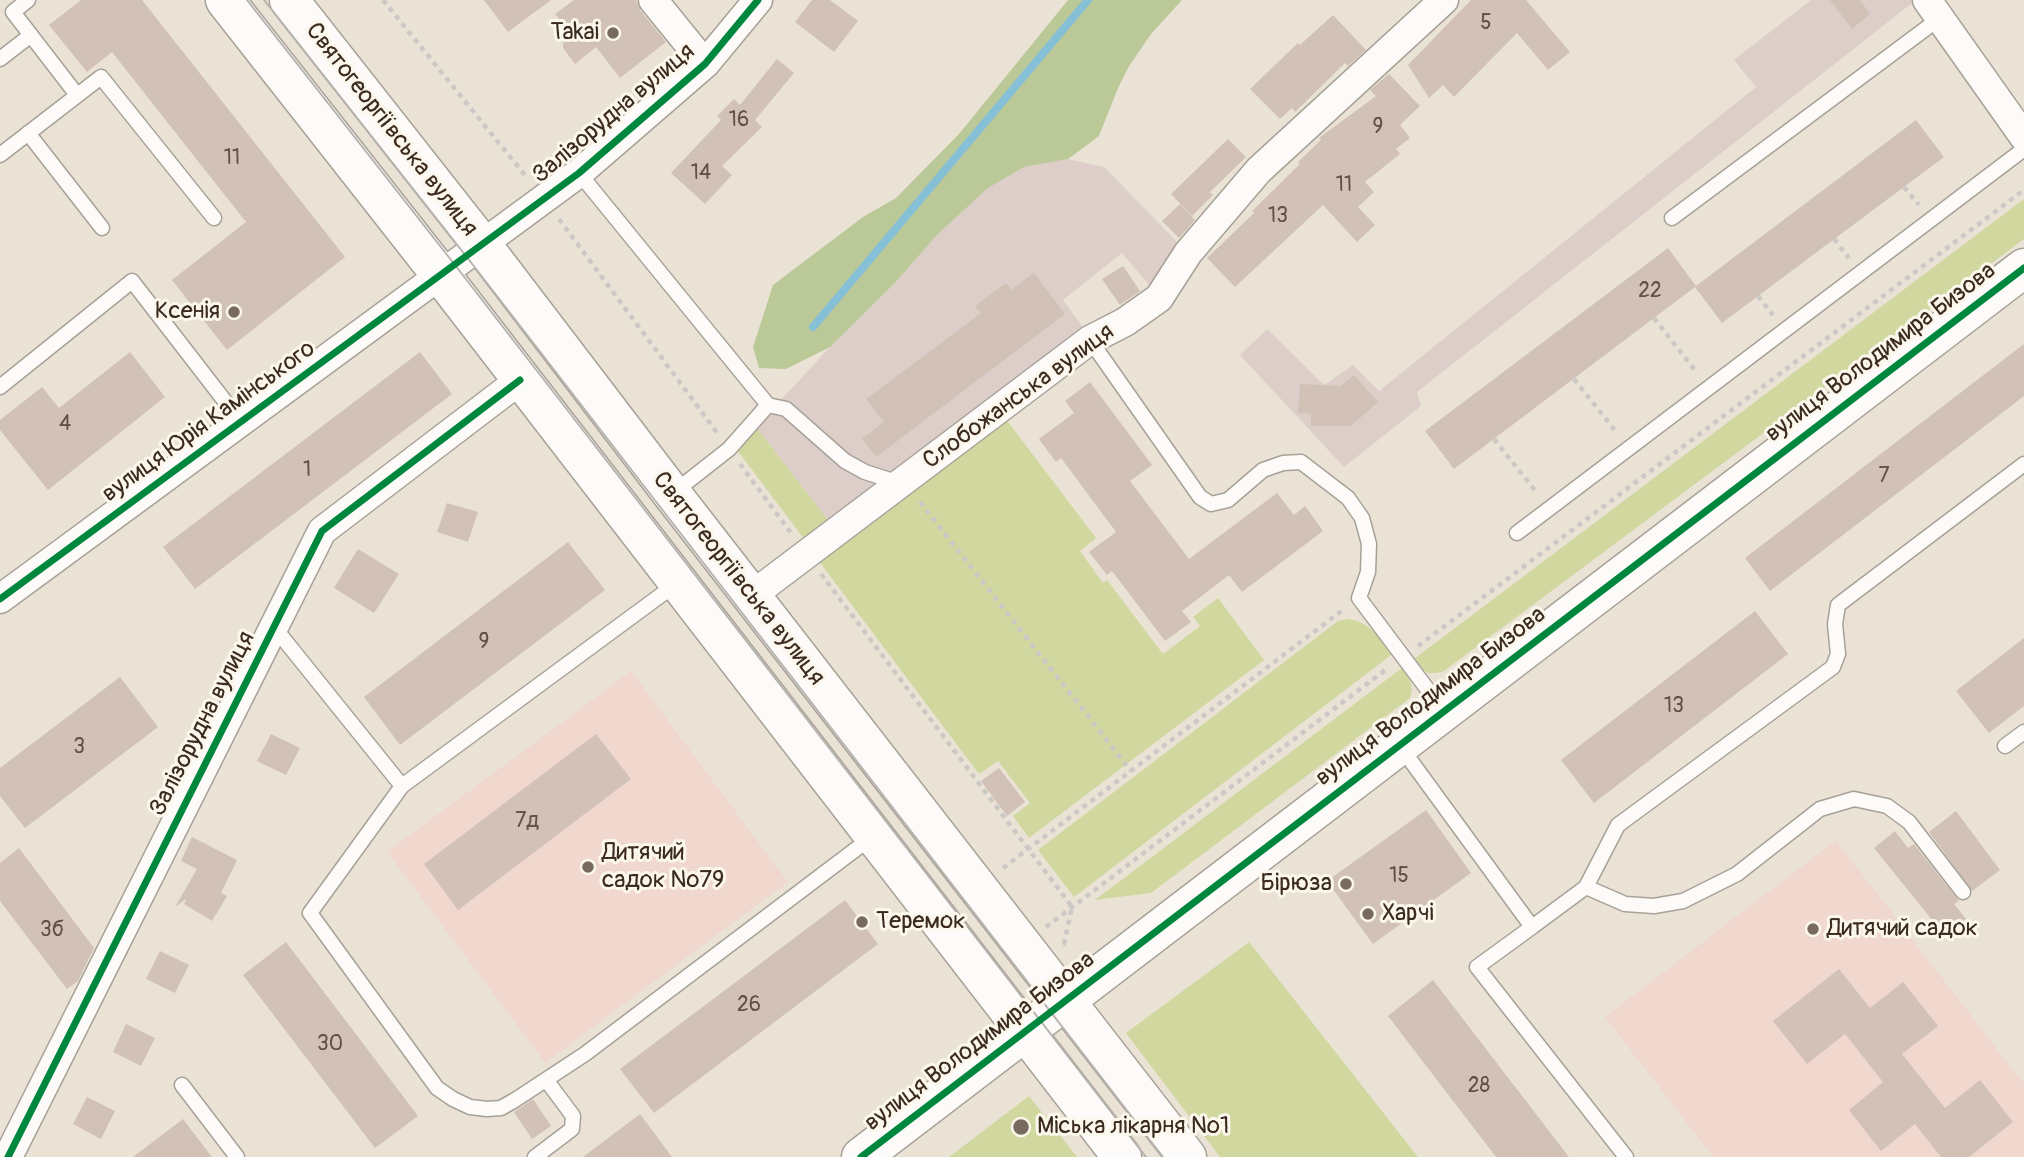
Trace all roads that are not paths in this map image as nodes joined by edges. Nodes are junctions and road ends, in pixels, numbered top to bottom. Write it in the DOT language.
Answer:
graph roads {
  1 [pos="28,0"];
  2 [pos="225,0"];
  3 [pos="289,0"];
  4 [pos="653,0"];
  5 [pos="758,0"];
  6 [pos="1444,0"];
  7 [pos="8,6"];
  8 [pos="1933,9"];
  9 [pos="31,35"];
  10 [pos="0,60"];
  11 [pos="705,64"];
  12 [pos="77,95"];
  13 [pos="28,133"];
  14 [pos="2024,137"];
  15 [pos="2024,149"];
  16 [pos="0,155"];
  17 [pos="579,173"];
  18 [pos="214,218"];
  19 [pos="1672,218"];
  20 [pos="102,228"];
  21 [pos="482,245"];
  22 [pos="2024,268"];
  23 [pos="441,275"];
  24 [pos="1090,340"];
  25 [pos="520,380"];
  26 [pos="0,387"];
  27 [pos="768,405"];
  28 [pos="241,422"];
  29 [pos="2024,464"];
  30 [pos="903,480"];
  31 [pos="672,494"];
  32 [pos="1517,533"];
  33 [pos="678,583"];
  34 [pos="751,596"];
  35 [pos="0,599"];
  36 [pos="274,627"];
  37 [pos="1444,711"];
  38 [pos="2024,732"];
  39 [pos="1399,746"];
  40 [pos="2005,746"];
  41 [pos="402,786"];
  42 [pos="873,836"];
  43 [pos="1586,887"];
  44 [pos="1963,892"];
  45 [pos="1532,927"];
  46 [pos="1065,1001"];
  47 [pos="1025,1032"];
  48 [pos="547,1081"];
  49 [pos="182,1085"];
  50 [pos="8,1157"];
  51 [pos="237,1157"];
  52 [pos="535,1157"];
  53 [pos="861,1157"];
  54 [pos="1122,1157"];
  55 [pos="1187,1157"];
  56 [pos="1626,1157"];
  1 -- 7 [label="lane"];
  2 -- 23 [label="main road, Святогеоргіївська вулиця"];
  3 -- 21 [label="main road, Святогеоргіївська вулиця"];
  4 -- 11 [label="street"];
  5 -- 11 [label="street, Залізорудна вулиця"];
  6 -- 24 [label="street, Слобожанська вулиця"];
  7 -- 9 [label="lane"];
  8 -- 14 [label="street"];
  8 -- 19 [label="lane"];
  9 -- 10 [label="lane"];
  9 -- 12 [label="lane"];
  11 -- 17 [label="street, Залізорудна вулиця"];
  12 -- 13 [label="lane"];
  12 -- 18 [label="lane"];
  13 -- 16 [label="lane"];
  13 -- 20 [label="lane"];
  15 -- 32 [label="lane"];
  17 -- 21 [label="street, Залізорудна вулиця"];
  17 -- 27 [label="lane"];
  21 -- 23 [label="street, Залізорудна вулиця"];
  21 -- 31 [label="main road, Святогеоргіївська вулиця"];
  22 -- 37 [label="main road, вулиця Володимира Бизова"];
  23 -- 25 [label="main road, Святогеоргіївська вулиця"];
  23 -- 28 [label="street, вулиця Юрія Камінського"];
  24 -- 30 [label="street, Слобожанська вулиця"];
  24 -- 37 [label="lane"];
  25 -- 33 [label="main road, Святогеоргіївська вулиця"];
  25 -- 36 [label="street, Залізорудна вулиця"];
  26 -- 28 [label="lane"];
  27 -- 30 [label="lane"];
  27 -- 31 [label="lane"];
  28 -- 35 [label="street, вулиця Юрія Камінського"];
  29 -- 43 [label="lane"];
  30 -- 34 [label="street, Слобожанська вулиця"];
  31 -- 34 [label="main road, Святогеоргіївська вулиця"];
  33 -- 41 [label="lane"];
  33 -- 42 [label="main road, Святогеоргіївська вулиця"];
  34 -- 46 [label="main road, Святогеоргіївська вулиця"];
  36 -- 41 [label="lane"];
  36 -- 50 [label="street, Залізорудна вулиця"];
  37 -- 39 [label="main road, вулиця Володимира Бизова"];
  38 -- 40 [label="lane"];
  39 -- 45 [label="lane"];
  39 -- 46 [label="main road, вулиця Володимира Бизова"];
  41 -- 48 [label="lane"];
  42 -- 47 [label="main road, Святогеоргіївська вулиця"];
  42 -- 48 [label="lane"];
  43 -- 44 [label="lane"];
  43 -- 45 [label="lane"];
  45 -- 56 [label="lane"];
  46 -- 47 [label="main road, вулиця Володимира Бизова"];
  46 -- 55 [label="main road, Святогеоргіївська вулиця"];
  47 -- 53 [label="main road, вулиця Володимира Бизова"];
  47 -- 54 [label="main road, Святогеоргіївська вулиця"];
  48 -- 52 [label="lane"];
  49 -- 51 [label="lane"];
}
